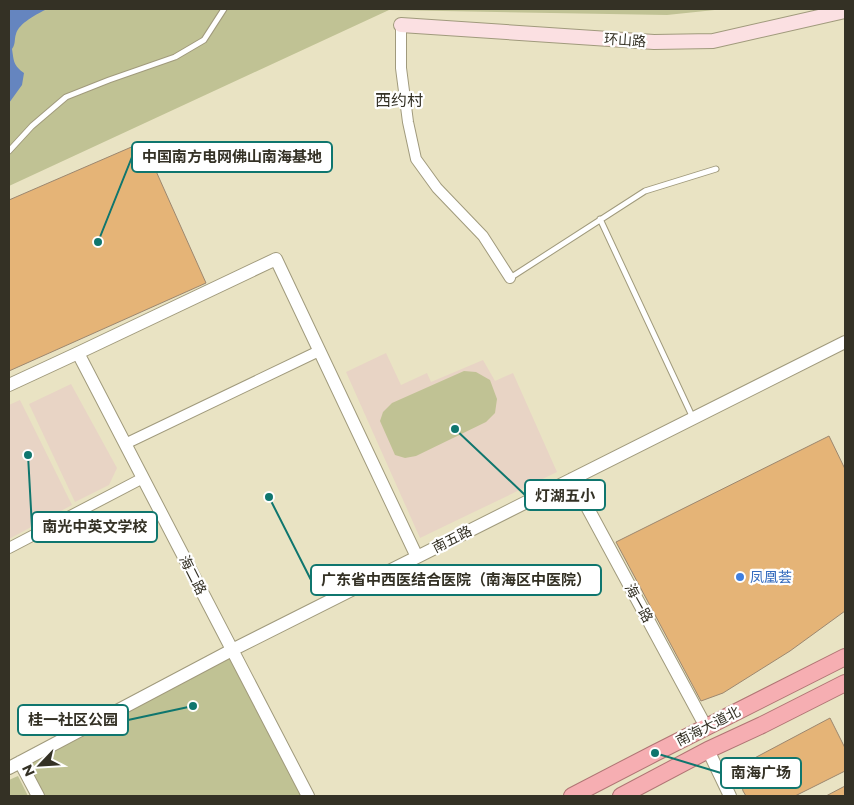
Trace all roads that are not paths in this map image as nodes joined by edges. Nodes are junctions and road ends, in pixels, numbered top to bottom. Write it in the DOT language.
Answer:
graph roads {
  1 [pos="224,9"];
  2 [pos="845,11"];
  3 [pos="401,25"];
  4 [pos="9,151"];
  5 [pos="716,169"];
  6 [pos="600,219"];
  7 [pos="510,278"];
  8 [pos="845,342"];
  9 [pos="319,351"];
  10 [pos="78,353"];
  11 [pos="9,384"];
  12 [pos="693,418"];
  13 [pos="125,444"];
  14 [pos="143,478"];
  15 [pos="572,479"];
  16 [pos="9,548"];
  17 [pos="417,556"];
  18 [pos="232,650"];
  19 [pos="845,657"];
  20 [pos="845,683"];
  21 [pos="706,727"];
  22 [pos="708,750"];
  23 [pos="20,762"];
  24 [pos="9,768"];
  25 [pos="38,796"];
  26 [pos="308,796"];
  27 [pos="572,796"];
  28 [pos="621,796"];
  29 [pos="730,796"];
  1 -- 4 [label="lane"];
  2 -- 3 [label="main road, 环山路"];
  3 -- 7 [label="street"];
  5 -- 6 [label="lane"];
  6 -- 7 [label="lane"];
  6 -- 12 [label="lane"];
  8 -- 12 [label="street, 南五路"];
  9 -- 10 [label="street"];
  9 -- 13 [label="street"];
  9 -- 17 [label="street"];
  10 -- 11 [label="street"];
  10 -- 13 [label="street, 海二路"];
  12 -- 15 [label="street, 南五路"];
  13 -- 14 [label="street, 海二路"];
  14 -- 16 [label="street"];
  14 -- 18 [label="street, 海二路"];
  15 -- 17 [label="street, 南五路"];
  15 -- 21 [label="street, 海一路"];
  17 -- 18 [label="street, 南五路"];
  18 -- 23 [label="street, 南五路"];
  18 -- 26 [label="street, 海二路"];
  19 -- 21 [label="highway, 南海大道北"];
  20 -- 22 [label="highway, 南海大道北"];
  21 -- 27 [label="highway, 南海大道北"];
  22 -- 28 [label="highway, 南海大道北"];
  22 -- 29 [label="street"];
  23 -- 24 [label="street, 南五路"];
  23 -- 25 [label="street"];
}
